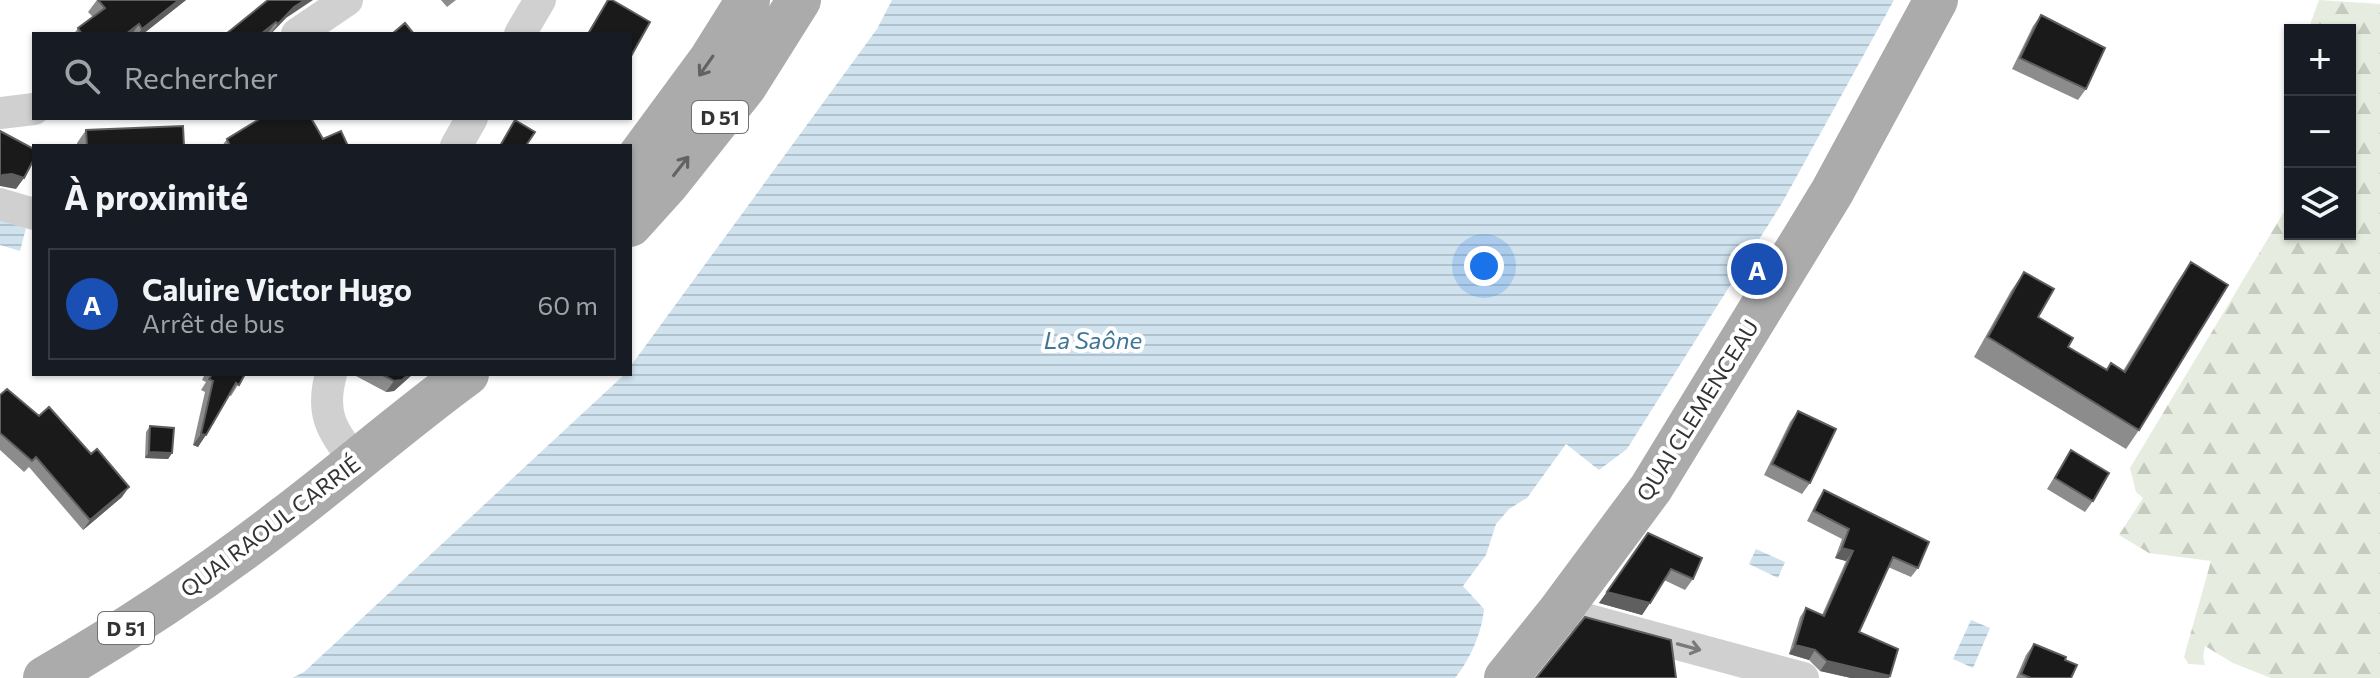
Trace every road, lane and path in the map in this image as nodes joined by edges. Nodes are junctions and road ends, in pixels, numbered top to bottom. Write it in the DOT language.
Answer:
graph roads {
  1 [pos="347,0"];
  2 [pos="540,0"];
  3 [pos="748,0"];
  4 [pos="799,0"];
  5 [pos="1936,0"];
  6 [pos="300,32"];
  7 [pos="521,32"];
  8 [pos="32,109"];
  9 [pos="0,113"];
  10 [pos="471,120"];
  11 [pos="457,144"];
  12 [pos="632,166"];
  13 [pos="0,204"];
  14 [pos="32,213"];
  15 [pos="632,223"];
  16 [pos="330,376"];
  17 [pos="445,376"];
  18 [pos="464,376"];
  19 [pos="407,417"];
  20 [pos="356,462"];
  21 [pos="1559,612"];
  22 [pos="45,678"];
  23 [pos="1506,678"];
  24 [pos="1803,678"];
  1 -- 6 [label="street"];
  2 -- 7 [label="street"];
  3 -- 12 [label="main road, D 51, one-way"];
  15 -- 4 [label="main road, D 51, one-way"];
  5 -- 21 [label="main road, QUAI CLEMENCEAU"];
  8 -- 9 [label="street"];
  10 -- 11 [label="street"];
  13 -- 14 [label="street"];
  16 -- 20 [label="street"];
  17 -- 19 [label="main road, QUAI RAOUL CARRIÉ / D 51"];
  18 -- 19 [label="main road, QUAI RAOUL CARRIÉ / D 51"];
  19 -- 20 [label="main road, QUAI RAOUL CARRIÉ / D 51"];
  20 -- 22 [label="main road, QUAI RAOUL CARRIÉ / D 51"];
  21 -- 23 [label="main road, QUAI CLEMENCEAU"];
  21 -- 24 [label="street, one-way"];
}
